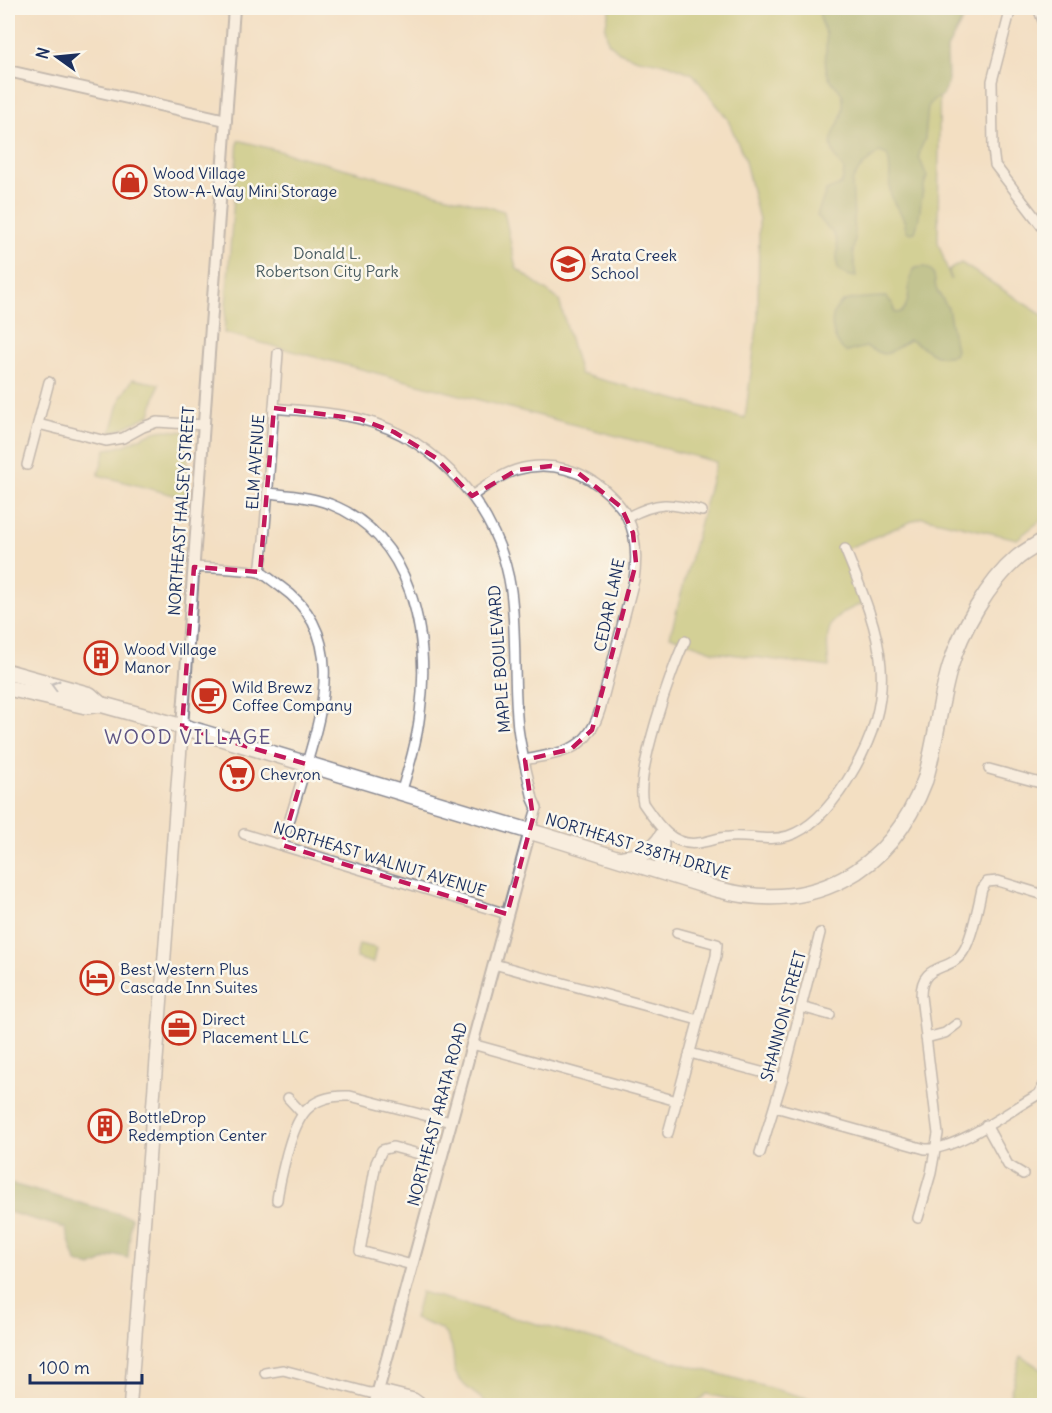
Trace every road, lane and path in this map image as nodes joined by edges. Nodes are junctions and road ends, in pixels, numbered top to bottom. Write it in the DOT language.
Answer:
graph roads {
  1 [pos="234,8"];
  2 [pos="1011,8"];
  3 [pos="1038,8"];
  4 [pos="1044,24"];
  5 [pos="8,71"];
  6 [pos="226,120"];
  7 [pos="1044,229"];
  8 [pos="278,353"];
  9 [pos="49,382"];
  10 [pos="274,408"];
  11 [pos="38,424"];
  12 [pos="204,424"];
  13 [pos="27,465"];
  14 [pos="268,493"];
  15 [pos="472,496"];
  16 [pos="702,511"];
  17 [pos="628,517"];
  18 [pos="1044,540"];
  19 [pos="844,549"];
  20 [pos="194,567"];
  21 [pos="260,572"];
  22 [pos="685,642"];
  23 [pos="8,672"];
  24 [pos="8,688"];
  25 [pos="100,704"];
  26 [pos="182,727"];
  27 [pos="525,760"];
  28 [pos="306,764"];
  29 [pos="989,769"];
  30 [pos="1044,784"];
  31 [pos="401,793"];
  32 [pos="532,825"];
  33 [pos="663,833"];
  34 [pos="244,834"];
  35 [pos="282,845"];
  36 [pos="617,858"];
  37 [pos="659,871"];
  38 [pos="1044,895"];
  39 [pos="507,914"];
  40 [pos="677,933"];
  41 [pos="820,933"];
  42 [pos="494,964"];
  43 [pos="801,1007"];
  44 [pos="830,1015"];
  45 [pos="698,1020"];
  46 [pos="957,1024"];
  47 [pos="926,1038"];
  48 [pos="472,1044"];
  49 [pos="690,1053"];
  50 [pos="783,1078"];
  51 [pos="1044,1085"];
  52 [pos="288,1098"];
  53 [pos="677,1101"];
  54 [pos="775,1107"];
  55 [pos="302,1113"];
  56 [pos="451,1122"];
  57 [pos="986,1125"];
  58 [pos="668,1133"];
  59 [pos="936,1150"];
  60 [pos="760,1153"];
  61 [pos="441,1160"];
  62 [pos="1023,1174"];
  63 [pos="277,1200"];
  64 [pos="918,1218"];
  65 [pos="412,1265"];
  66 [pos="265,1373"];
  67 [pos="377,1393"];
  68 [pos="130,1406"];
  69 [pos="374,1406"];
  70 [pos="414,1406"];
  71 [pos="425,1406"];
  1 -- 6 [label="street, NORTHEAST HALSEY STREET"];
  2 -- 7 [label="street"];
  3 -- 4 [label="street"];
  5 -- 6 [label="street"];
  6 -- 12 [label="street, NORTHEAST HALSEY STREET"];
  8 -- 10 [label="street, ELM AVENUE"];
  9 -- 11 [label="street"];
  10 -- 14 [label="street, ELM AVENUE"];
  10 -- 15 [label="street, MAPLE BOULEVARD"];
  11 -- 12 [label="street"];
  11 -- 13 [label="street"];
  12 -- 20 [label="street, NORTHEAST HALSEY STREET"];
  14 -- 21 [label="street, ELM AVENUE"];
  14 -- 31 [label="street"];
  15 -- 17 [label="street, CEDAR LANE"];
  15 -- 27 [label="street, MAPLE BOULEVARD"];
  16 -- 17 [label="street"];
  17 -- 27 [label="street, CEDAR LANE"];
  18 -- 37 [label="highway, NORTHEAST 238TH DRIVE"];
  19 -- 33 [label="street"];
  20 -- 21 [label="street"];
  20 -- 26 [label="street, NORTHEAST HALSEY STREET"];
  21 -- 28 [label="street"];
  22 -- 33 [label="street"];
  25 -- 23 [label="highway, NORTHEAST 238TH DRIVE, one-way"];
  24 -- 25 [label="highway, NORTHEAST 238TH DRIVE"];
  25 -- 26 [label="highway, NORTHEAST 238TH DRIVE"];
  26 -- 28 [label="highway, NORTHEAST 238TH DRIVE"];
  26 -- 68 [label="main road, NORTHEAST HALSEY STREET"];
  27 -- 32 [label="street, MAPLE BOULEVARD"];
  28 -- 31 [label="highway, NORTHEAST 238TH DRIVE"];
  28 -- 35 [label="street"];
  29 -- 30 [label="street"];
  31 -- 32 [label="highway, NORTHEAST 238TH DRIVE"];
  32 -- 36 [label="highway, NORTHEAST 238TH DRIVE"];
  32 -- 39 [label="street, NORTHEAST ARATA ROAD"];
  33 -- 36 [label="highway"];
  33 -- 37 [label="street"];
  34 -- 35 [label="street, NORTHEAST WALNUT AVENUE"];
  35 -- 39 [label="street, NORTHEAST WALNUT AVENUE"];
  36 -- 37 [label="highway, NORTHEAST 238TH DRIVE"];
  38 -- 47 [label="street"];
  39 -- 42 [label="street, NORTHEAST ARATA ROAD"];
  40 -- 45 [label="street"];
  41 -- 43 [label="street, SHANNON STREET"];
  42 -- 45 [label="street"];
  42 -- 48 [label="street, NORTHEAST ARATA ROAD"];
  43 -- 44 [label="street"];
  43 -- 50 [label="street, SHANNON STREET"];
  45 -- 49 [label="street"];
  46 -- 47 [label="street"];
  47 -- 59 [label="street"];
  48 -- 53 [label="street"];
  48 -- 56 [label="street, NORTHEAST ARATA ROAD"];
  49 -- 50 [label="street"];
  49 -- 53 [label="street"];
  50 -- 54 [label="street, SHANNON STREET"];
  51 -- 57 [label="street"];
  52 -- 55 [label="street"];
  53 -- 58 [label="street"];
  54 -- 59 [label="street"];
  54 -- 60 [label="street, SHANNON STREET"];
  55 -- 56 [label="street"];
  55 -- 63 [label="street"];
  56 -- 61 [label="street, NORTHEAST ARATA ROAD"];
  57 -- 59 [label="street"];
  57 -- 62 [label="street"];
  59 -- 64 [label="street"];
  61 -- 65 [label="street, NORTHEAST ARATA ROAD"];
  61 -- 65 [label="street"];
  65 -- 67 [label="street, NORTHEAST ARATA ROAD"];
  66 -- 67 [label="street"];
  67 -- 69 [label="street, NORTHEAST ARATA ROAD"];
  67 -- 70 [label="street"];
  67 -- 71 [label="street"];
}
